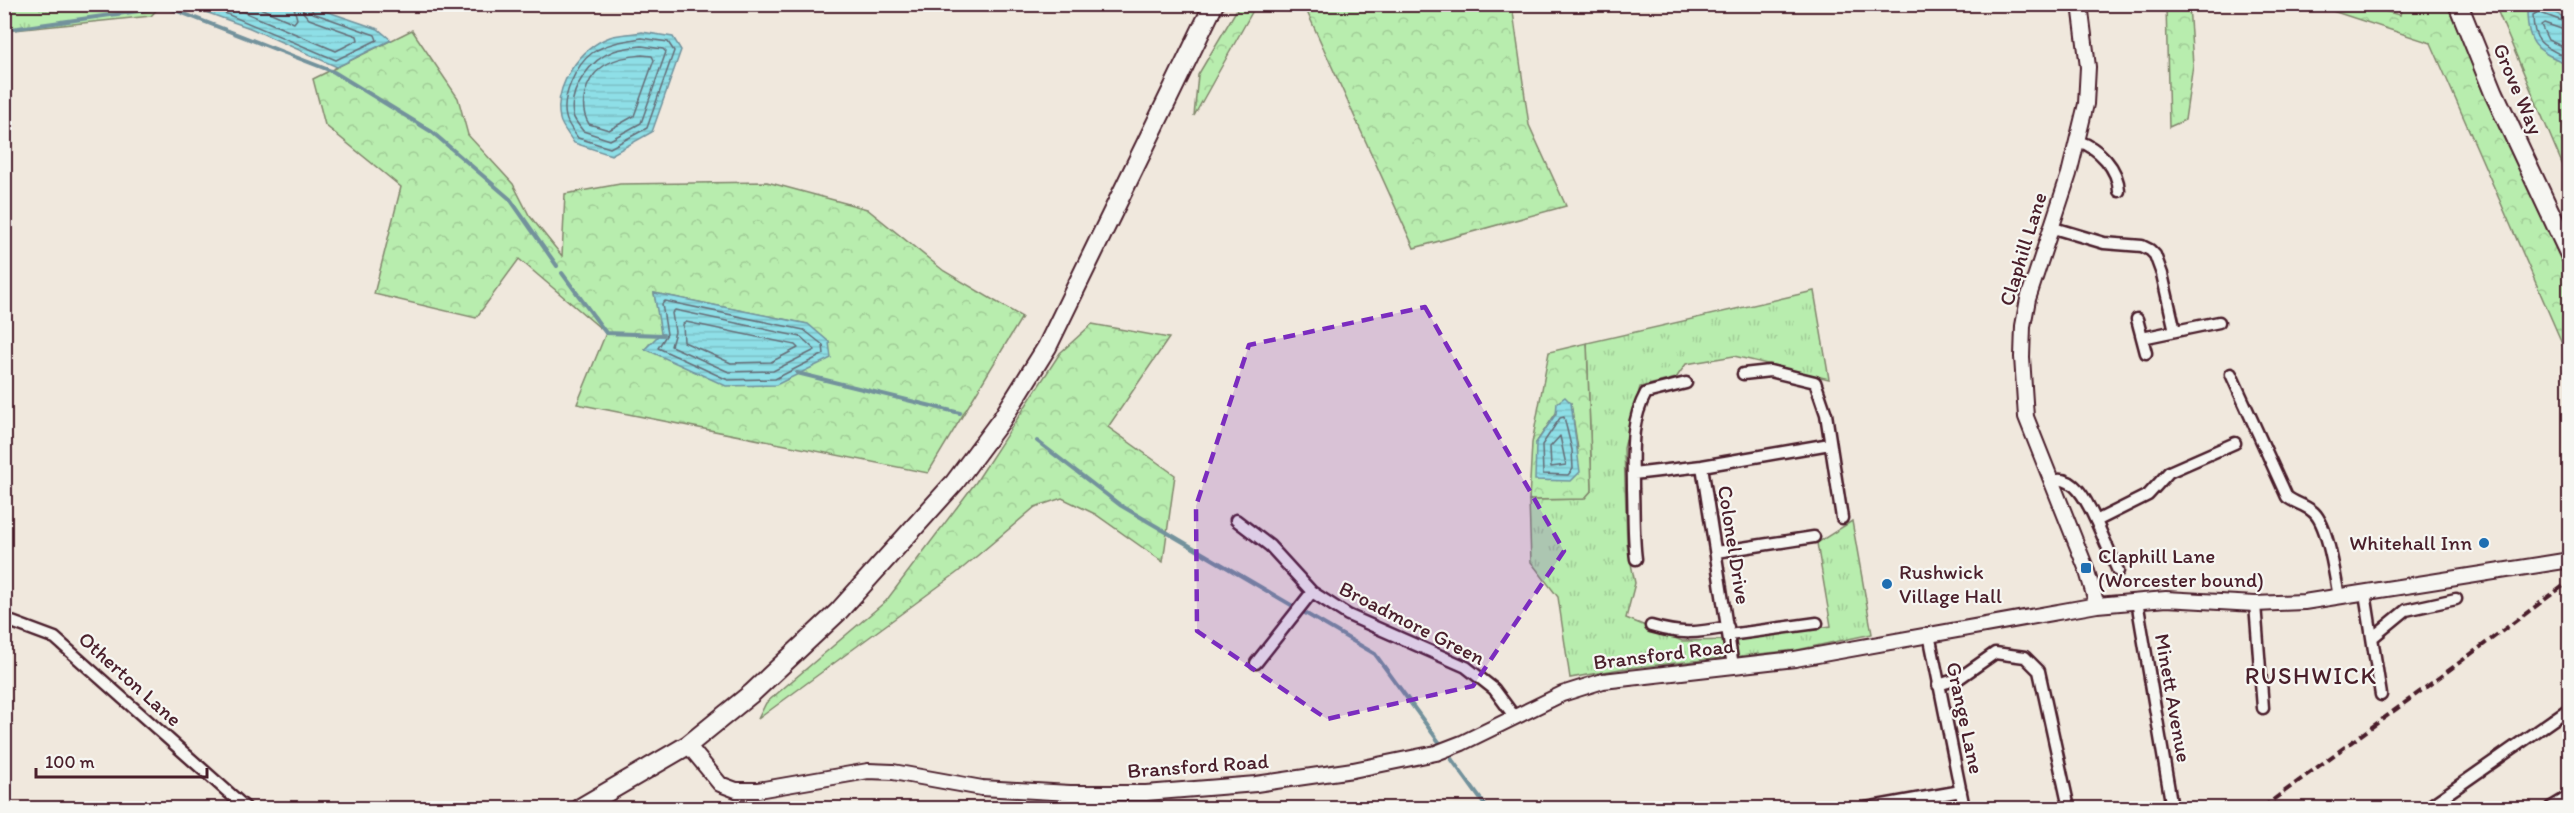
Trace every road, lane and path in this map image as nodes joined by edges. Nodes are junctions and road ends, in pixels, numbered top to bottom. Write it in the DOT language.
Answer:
graph roads {
  1 [pos="1214,4"];
  2 [pos="2080,4"];
  3 [pos="2458,4"];
  4 [pos="2078,141"];
  5 [pos="2119,191"];
  6 [pos="2050,227"];
  7 [pos="2570,255"];
  8 [pos="2138,319"];
  9 [pos="2219,322"];
  10 [pos="2175,331"];
  11 [pos="2142,338"];
  12 [pos="2146,353"];
  13 [pos="1743,374"];
  14 [pos="2231,375"];
  15 [pos="1686,383"];
  16 [pos="2235,443"];
  17 [pos="1830,444"];
  18 [pos="1702,466"];
  19 [pos="1633,474"];
  20 [pos="2052,481"];
  21 [pos="1842,518"];
  22 [pos="1236,520"];
  23 [pos="2096,521"];
  24 [pos="1814,537"];
  25 [pos="1716,552"];
  26 [pos="1636,560"];
  27 [pos="2570,560"];
  28 [pos="2118,571"];
  29 [pos="1312,592"];
  30 [pos="2365,593"];
  31 [pos="2339,597"];
  32 [pos="2456,599"];
  33 [pos="2137,600"];
  34 [pos="2255,604"];
  35 [pos="2097,605"];
  36 [pos="4,619"];
  37 [pos="1817,622"];
  38 [pos="1652,626"];
  39 [pos="1729,631"];
  40 [pos="1929,634"];
  41 [pos="2372,638"];
  42 [pos="1256,663"];
  43 [pos="1733,666"];
  44 [pos="1938,685"];
  45 [pos="2381,695"];
  46 [pos="2264,708"];
  47 [pos="2570,708"];
  48 [pos="1514,716"];
  49 [pos="688,744"];
  50 [pos="1961,791"];
  51 [pos="2570,796"];
  52 [pos="2171,802"];
  53 [pos="246,808"];
  54 [pos="580,808"];
  55 [pos="1866,808"];
  56 [pos="1964,808"];
  57 [pos="2069,808"];
  58 [pos="2427,808"];
  59 [pos="2550,808"];
  1 -- 49 [label="highway"];
  2 -- 4 [label="street, Claphill Lane"];
  3 -- 7 [label="highway, Grove Way"];
  4 -- 5 [label="street"];
  4 -- 6 [label="street, Claphill Lane"];
  6 -- 10 [label="street"];
  6 -- 20 [label="street, Claphill Lane"];
  8 -- 11 [label="street"];
  9 -- 10 [label="street"];
  10 -- 11 [label="street"];
  11 -- 12 [label="street"];
  13 -- 17 [label="street"];
  14 -- 31 [label="street"];
  15 -- 19 [label="street"];
  16 -- 23 [label="street"];
  17 -- 18 [label="street, Colonel Drive"];
  17 -- 21 [label="street"];
  18 -- 19 [label="street, Colonel Drive"];
  18 -- 25 [label="street, Colonel Drive"];
  19 -- 26 [label="street"];
  20 -- 23 [label="street"];
  20 -- 35 [label="street, Claphill Lane"];
  22 -- 29 [label="street, Broadmore Green"];
  23 -- 28 [label="street"];
  24 -- 25 [label="street"];
  25 -- 39 [label="street, Colonel Drive"];
  27 -- 30 [label="street, Bransford Road"];
  29 -- 42 [label="street"];
  29 -- 48 [label="street, Broadmore Green"];
  30 -- 31 [label="street, Bransford Road"];
  30 -- 41 [label="street"];
  31 -- 34 [label="street, Bransford Road"];
  32 -- 41 [label="street"];
  33 -- 34 [label="street, Bransford Road"];
  33 -- 35 [label="street, Bransford Road"];
  33 -- 52 [label="street, Minett Avenue"];
  34 -- 46 [label="street"];
  35 -- 40 [label="street, Bransford Road"];
  36 -- 53 [label="street, Otherton Lane"];
  37 -- 39 [label="street"];
  38 -- 39 [label="street"];
  39 -- 43 [label="street, Colonel Drive"];
  40 -- 43 [label="street, Bransford Road"];
  40 -- 44 [label="street, Grange Lane"];
  41 -- 45 [label="street"];
  43 -- 48 [label="street, Bransford Road"];
  44 -- 50 [label="street, Grange Lane"];
  44 -- 57 [label="street"];
  47 -- 58 [label="street"];
  48 -- 49 [label="street, Bransford Road"];
  49 -- 54 [label="highway"];
  50 -- 55 [label="street"];
  50 -- 56 [label="street, Grange Lane"];
  51 -- 59 [label="street"];
}
